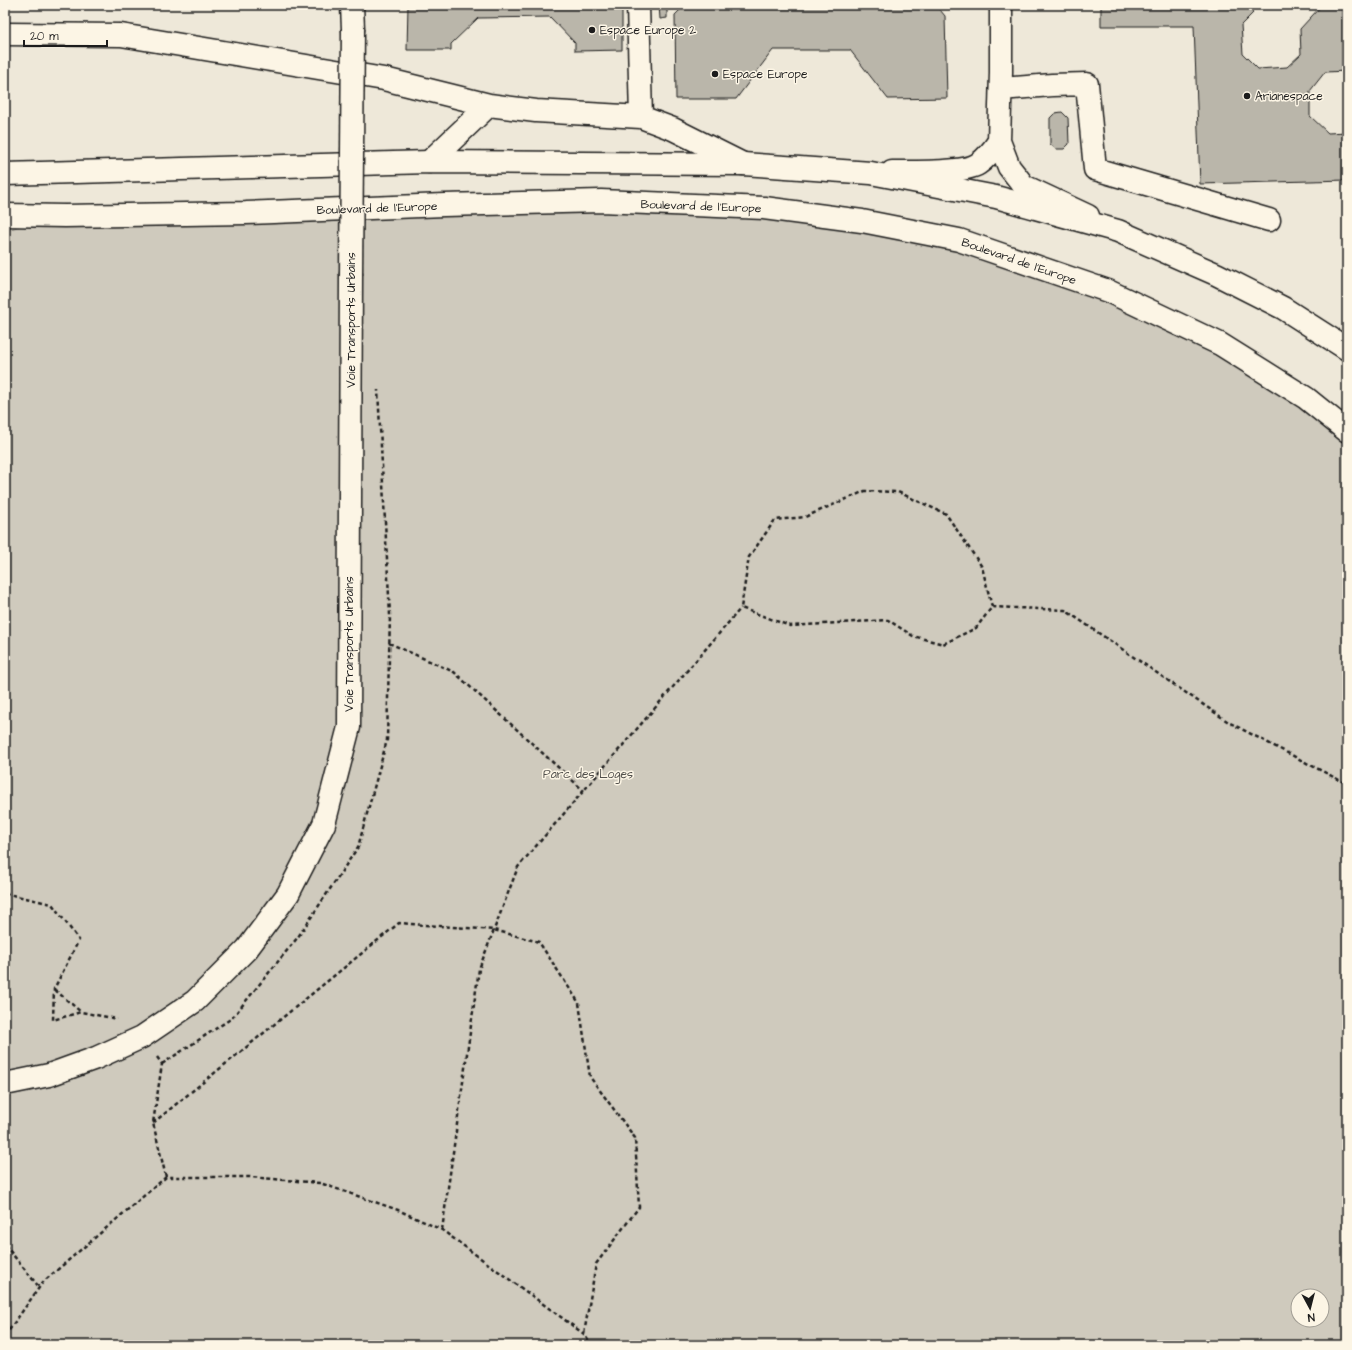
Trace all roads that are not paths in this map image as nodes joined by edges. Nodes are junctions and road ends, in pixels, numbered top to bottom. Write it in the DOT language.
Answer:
graph roads {
  1 [pos="352,5"];
  2 [pos="638,5"];
  3 [pos="1001,5"];
  4 [pos="5,34"];
  5 [pos="1001,89"];
  6 [pos="489,105"];
  7 [pos="641,117"];
  8 [pos="999,142"];
  9 [pos="429,162"];
  10 [pos="743,164"];
  11 [pos="871,173"];
  12 [pos="5,174"];
  13 [pos="5,215"];
  14 [pos="65,216"];
  15 [pos="1269,220"];
  16 [pos="5,230"];
  17 [pos="1118,230"];
  18 [pos="1347,349"];
  19 [pos="1347,431"];
  20 [pos="5,1084"];
  1 -- 20 [label="main road, Voie Transports Urbains, bridge"];
  2 -- 7 [label="main road"];
  3 -- 5 [label="main road"];
  4 -- 6 [label="main road"];
  5 -- 8 [label="main road"];
  5 -- 15 [label="main road"];
  6 -- 7 [label="main road"];
  6 -- 9 [label="main road"];
  7 -- 10 [label="main road"];
  8 -- 11 [label="main road"];
  8 -- 17 [label="main road"];
  9 -- 10 [label="main road"];
  9 -- 12 [label="main road"];
  10 -- 11 [label="main road"];
  11 -- 17 [label="main road"];
  13 -- 14 [label="main road, Boulevard de l'Europe"];
  14 -- 16 [label="main road"];
  14 -- 19 [label="main road, Boulevard de l'Europe"];
  17 -- 18 [label="main road"];
}
